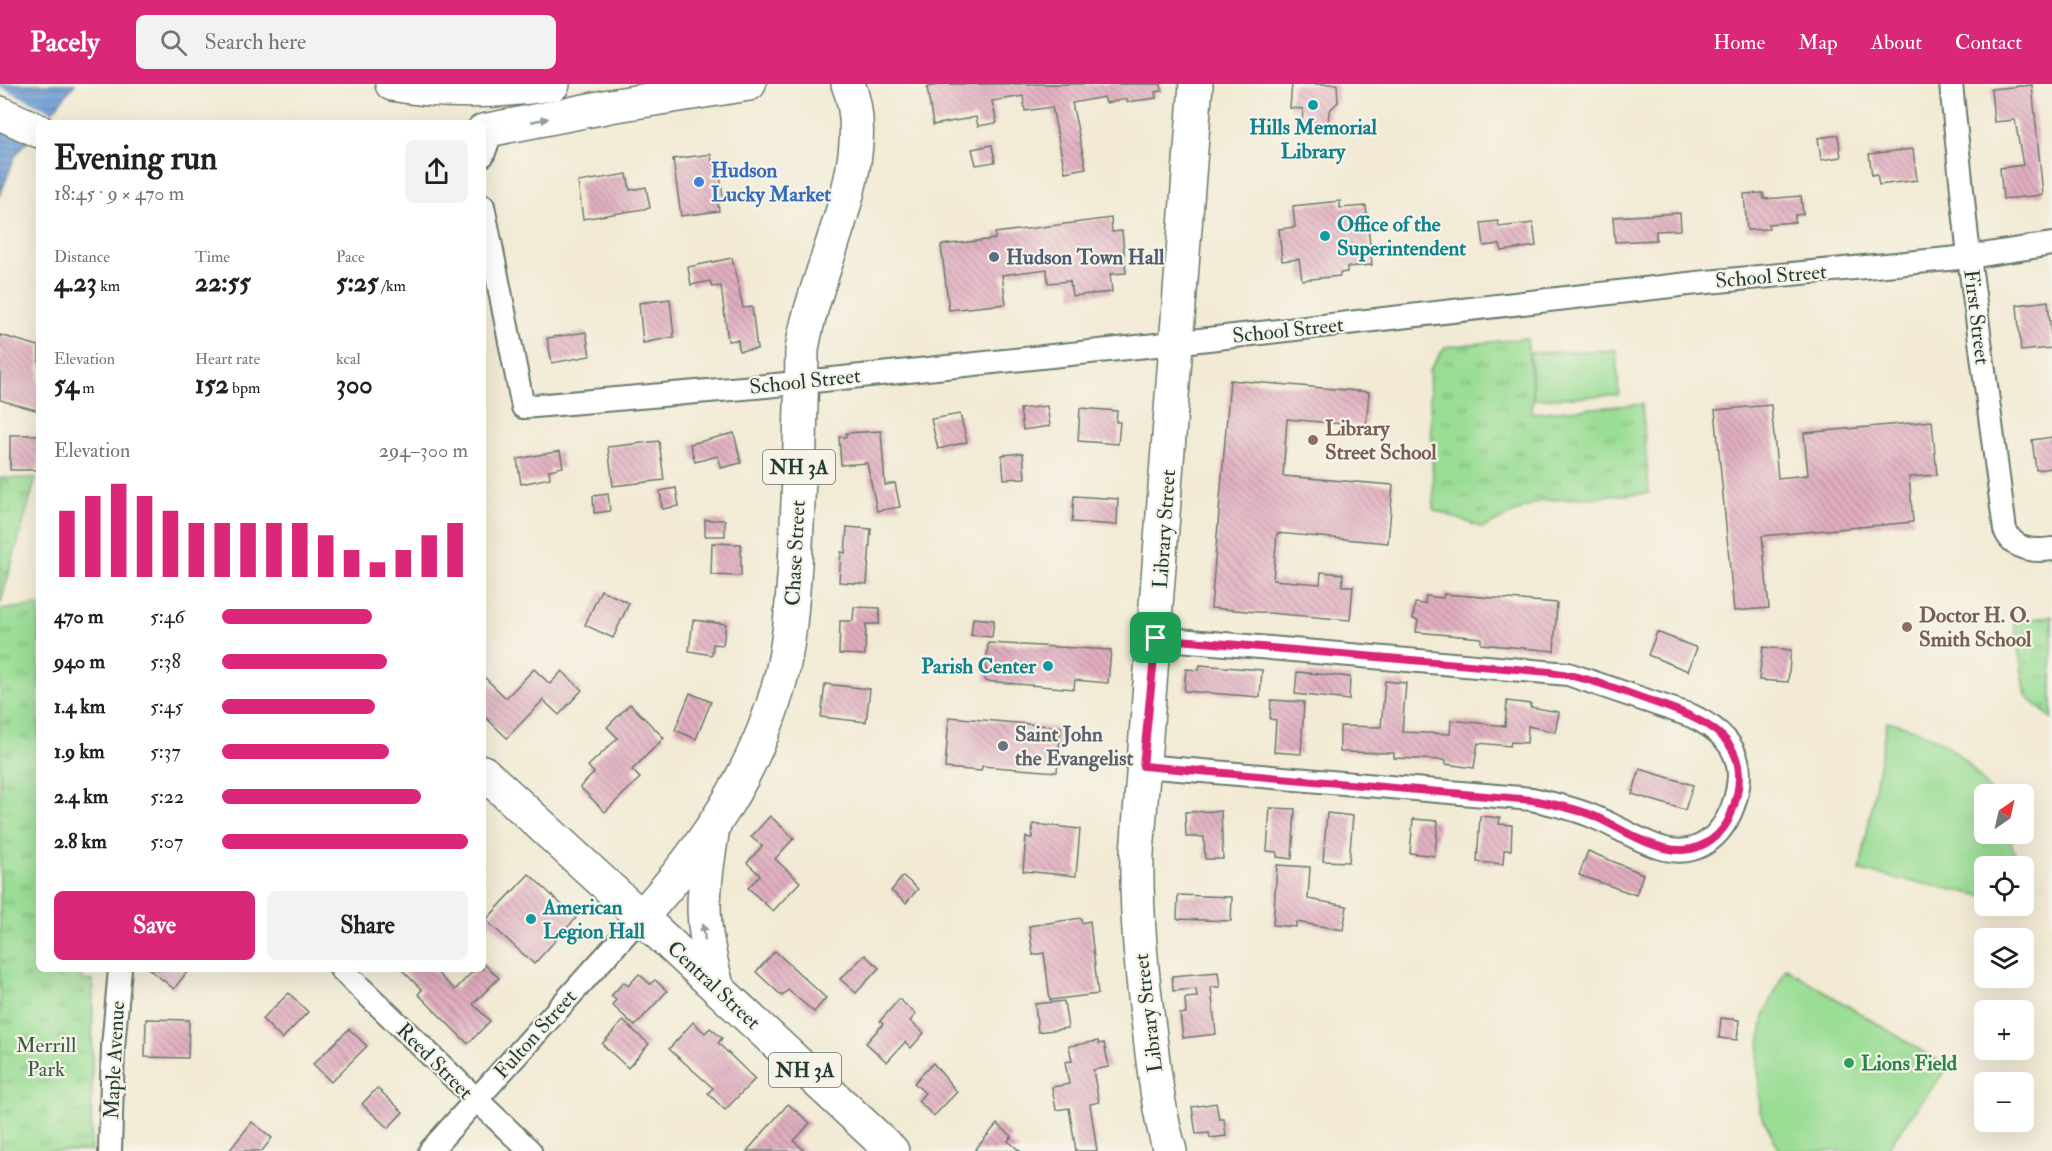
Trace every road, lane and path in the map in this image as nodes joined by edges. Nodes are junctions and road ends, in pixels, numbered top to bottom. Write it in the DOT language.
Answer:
graph roads {
  1 [pos="392,84"];
  2 [pos="553,84"];
  3 [pos="749,84"];
  4 [pos="1196,84"];
  5 [pos="1951,84"];
  6 [pos="508,87"];
  7 [pos="854,89"];
  8 [pos="0,113"];
  9 [pos="36,130"];
  10 [pos="486,138"];
  11 [pos="486,221"];
  12 [pos="2052,244"];
  13 [pos="1969,257"];
  14 [pos="1178,342"];
  15 [pos="801,382"];
  16 [pos="2052,549"];
  17 [pos="1156,638"];
  18 [pos="1143,766"];
  19 [pos="486,775"];
  20 [pos="713,828"];
  21 [pos="641,917"];
  22 [pos="120,972"];
  23 [pos="344,972"];
  24 [pos="718,989"];
  25 [pos="476,1101"];
  26 [pos="110,1151"];
  27 [pos="430,1151"];
  28 [pos="530,1151"];
  29 [pos="892,1151"];
  30 [pos="1170,1151"];
  1 -- 6 [label="main road"];
  2 -- 6 [label="main road"];
  10 -- 3 [label="main road, one-way"];
  4 -- 14 [label="main road, Library Street"];
  5 -- 13 [label="street, First Street"];
  7 -- 15 [label="main road, Chase Street / NH 3A"];
  8 -- 9 [label="main road"];
  11 -- 15 [label="street, School Street"];
  12 -- 13 [label="street, School Street"];
  13 -- 14 [label="street, School Street"];
  13 -- 16 [label="street, First Street"];
  14 -- 15 [label="street, School Street"];
  14 -- 17 [label="main road, Library Street"];
  15 -- 20 [label="main road, Chase Street / NH 3A"];
  17 -- 18 [label="main road, Library Street"];
  17 -- 18 [label="street"];
  18 -- 30 [label="main road, Library Street"];
  19 -- 21 [label="main road, Central Street"];
  20 -- 21 [label="main road, Chase Street / NH 3A"];
  24 -- 20 [label="main road, NH 3A, one-way"];
  21 -- 24 [label="main road, Central Street / NH 3A"];
  21 -- 25 [label="street, Fulton Street"];
  22 -- 26 [label="street, Maple Avenue"];
  23 -- 25 [label="street, Reed Street"];
  24 -- 29 [label="main road, Central Street / NH 3A"];
  25 -- 27 [label="street, Fulton Street"];
  25 -- 28 [label="street, Reed Street"];
}
